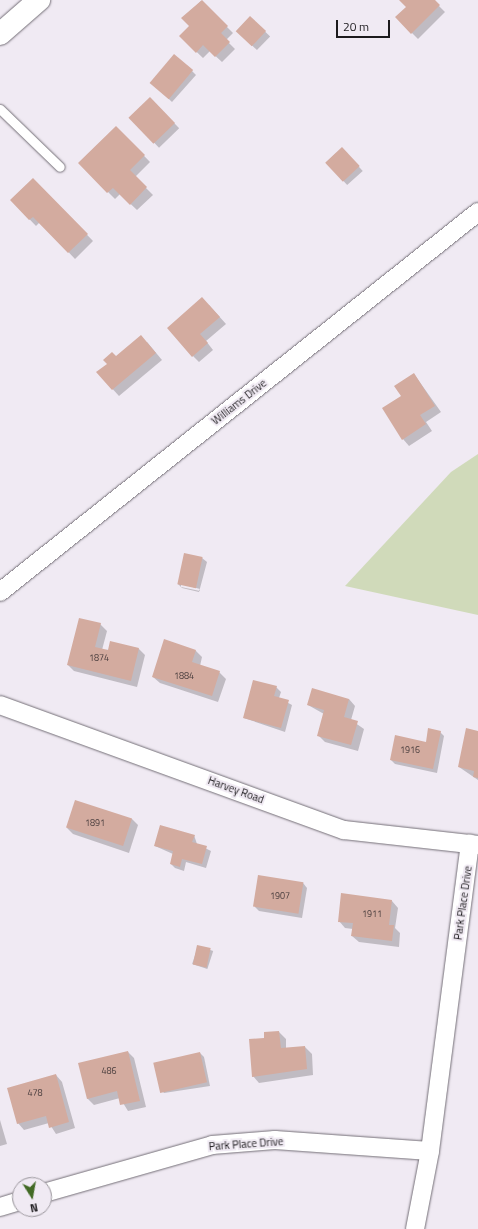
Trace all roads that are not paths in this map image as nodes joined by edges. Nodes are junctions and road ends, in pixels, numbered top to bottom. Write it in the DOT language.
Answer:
graph roads {
  1 [pos="39,0"];
  2 [pos="0,34"];
  3 [pos="0,110"];
  4 [pos="60,167"];
  5 [pos="478,212"];
  6 [pos="0,592"];
  7 [pos="0,705"];
  8 [pos="474,845"];
  9 [pos="430,1151"];
  10 [pos="52,1191"];
  11 [pos="12,1203"];
  12 [pos="0,1207"];
  13 [pos="415,1229"];
  1 -- 2 [label="main road"];
  3 -- 4 [label="lane"];
  5 -- 6 [label="street, Williams Drive"];
  7 -- 8 [label="street, Harvey Road"];
  8 -- 9 [label="street, Park Place Drive"];
  9 -- 10 [label="street, Park Place Drive"];
  9 -- 13 [label="street, Park Place Drive"];
  11 -- 12 [label="street"];
}
